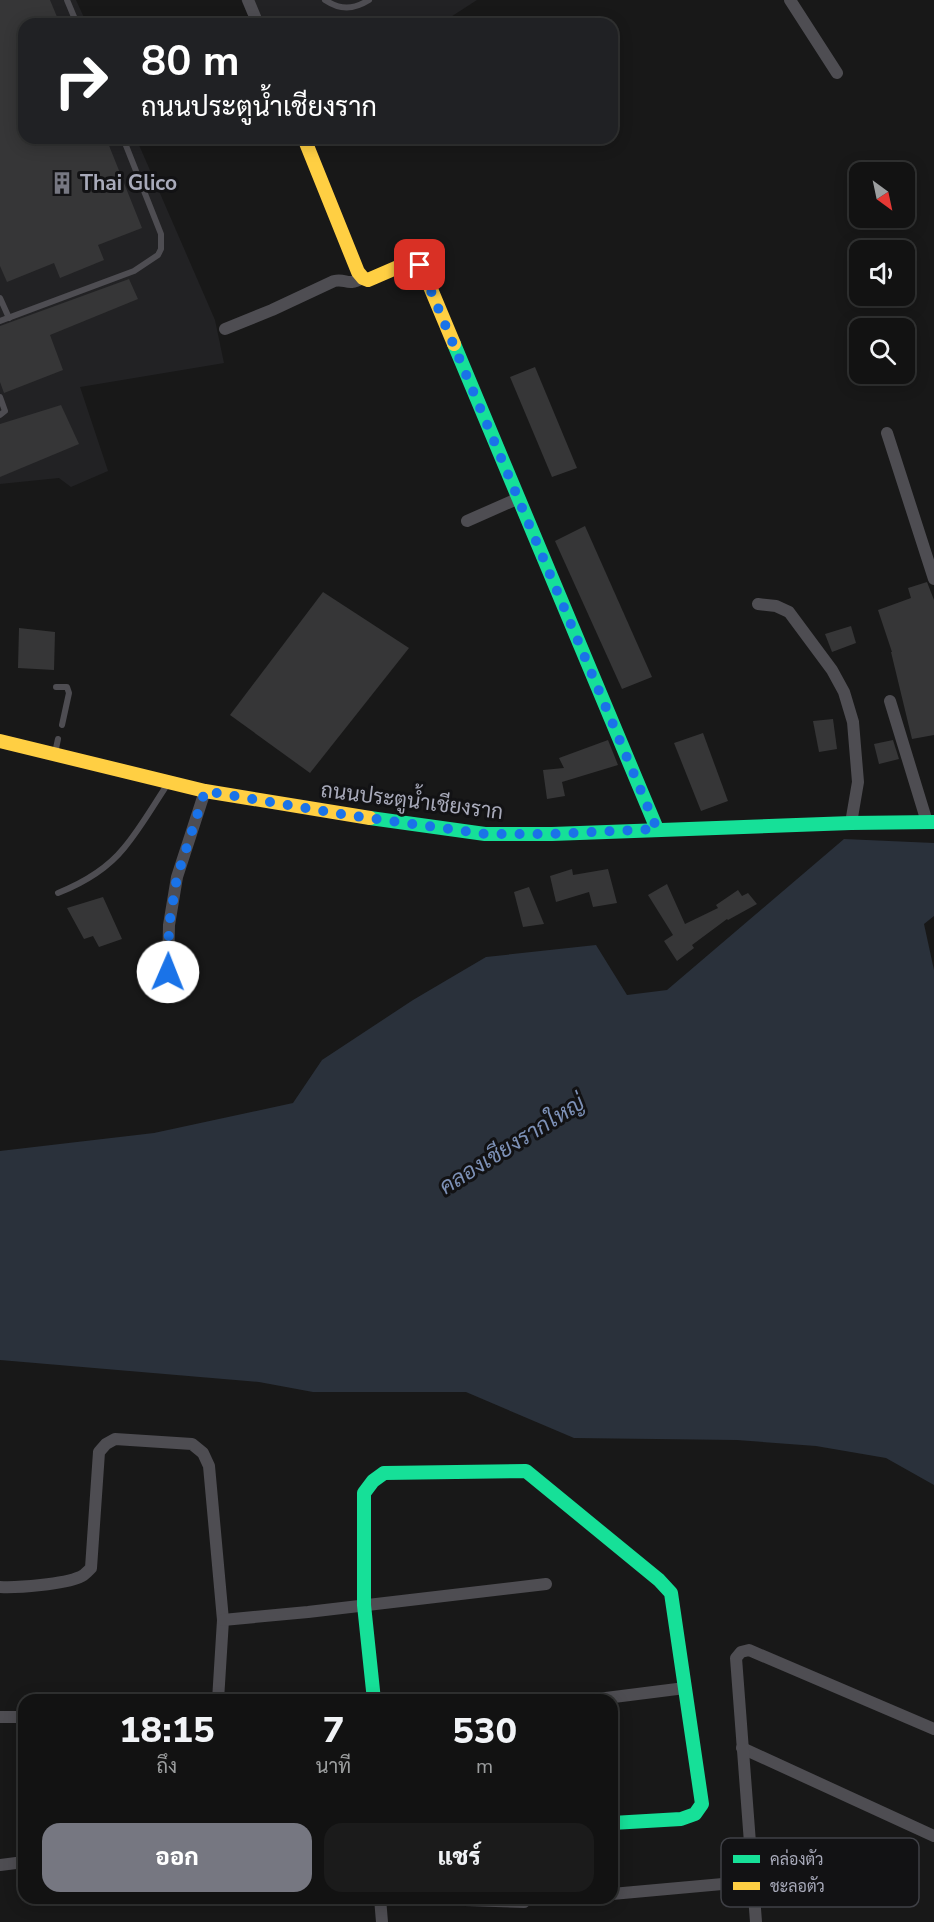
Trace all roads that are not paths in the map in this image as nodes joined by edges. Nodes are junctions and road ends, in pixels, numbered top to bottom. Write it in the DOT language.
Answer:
graph roads {
  1 [pos="68,0"];
  2 [pos="248,0"];
  3 [pos="325,0"];
  4 [pos="369,0"];
  5 [pos="790,0"];
  6 [pos="75,18"];
  7 [pos="256,18"];
  8 [pos="837,73"];
  9 [pos="125,144"];
  10 [pos="306,144"];
  11 [pos="363,278"];
  12 [pos="0,298"];
  13 [pos="9,318"];
  14 [pos="0,321"];
  15 [pos="225,329"];
  16 [pos="0,397"];
  17 [pos="0,415"];
  18 [pos="887,433"];
  19 [pos="519,498"];
  20 [pos="467,521"];
  21 [pos="934,579"];
  22 [pos="758,604"];
  23 [pos="56,687"];
  24 [pos="890,701"];
  25 [pos="62,725"];
  26 [pos="58,739"];
  27 [pos="0,741"];
  28 [pos="55,753"];
  29 [pos="169,782"];
  30 [pos="205,791"];
  31 [pos="931,822"];
  32 [pos="852,823"];
  33 [pos="657,829"];
  34 [pos="58,893"];
  35 [pos="168,972"];
  36 [pos="546,1584"];
  37 [pos="0,1587"];
  38 [pos="364,1605"];
  39 [pos="223,1620"];
  40 [pos="685,1688"];
  41 [pos="218,1694"];
  42 [pos="373,1694"];
  43 [pos="618,1696"];
  44 [pos="0,1717"];
  45 [pos="18,1717"];
  46 [pos="934,1729"];
  47 [pos="742,1748"];
  48 [pos="618,1823"];
  49 [pos="934,1836"];
  50 [pos="749,1838"];
  51 [pos="18,1863"];
  52 [pos="0,1865"];
  53 [pos="721,1884"];
  54 [pos="618,1893"];
  55 [pos="380,1904"];
  56 [pos="755,1907"];
  57 [pos="382,1922"];
  58 [pos="756,1922"];
  1 -- 6 [label="lane"];
  2 -- 7 [label="street"];
  3 -- 4 [label="lane"];
  5 -- 8 [label="street"];
  9 -- 13 [label="lane"];
  10 -- 11 [label="street"];
  11 -- 15 [label="street"];
  11 -- 19 [label="street"];
  12 -- 13 [label="lane"];
  13 -- 14 [label="lane"];
  16 -- 17 [label="lane"];
  18 -- 21 [label="street"];
  19 -- 20 [label="street"];
  19 -- 33 [label="street"];
  22 -- 32 [label="street"];
  23 -- 25 [label="lane"];
  24 -- 31 [label="street"];
  26 -- 28 [label="lane"];
  27 -- 28 [label="street, ถนนประตูน้ำเชียงราก"];
  28 -- 29 [label="street, ถนนประตูน้ำเชียงราก"];
  29 -- 30 [label="street, ถนนประตูน้ำเชียงราก"];
  29 -- 34 [label="lane"];
  30 -- 33 [label="street, ถนนประตูน้ำเชียงราก"];
  30 -- 35 [label="street"];
  31 -- 32 [label="street, ถนนประตูน้ำเชียงราก"];
  32 -- 33 [label="street, ถนนประตูน้ำเชียงราก"];
  36 -- 38 [label="street"];
  37 -- 39 [label="street"];
  38 -- 39 [label="street"];
  38 -- 40 [label="street"];
  38 -- 42 [label="street"];
  39 -- 41 [label="street"];
  40 -- 43 [label="street"];
  40 -- 48 [label="street"];
  44 -- 45 [label="street"];
  46 -- 47 [label="street"];
  47 -- 49 [label="street"];
  47 -- 50 [label="street"];
  51 -- 52 [label="street"];
  53 -- 54 [label="street"];
  55 -- 57 [label="street"];
  56 -- 58 [label="street"];
}
